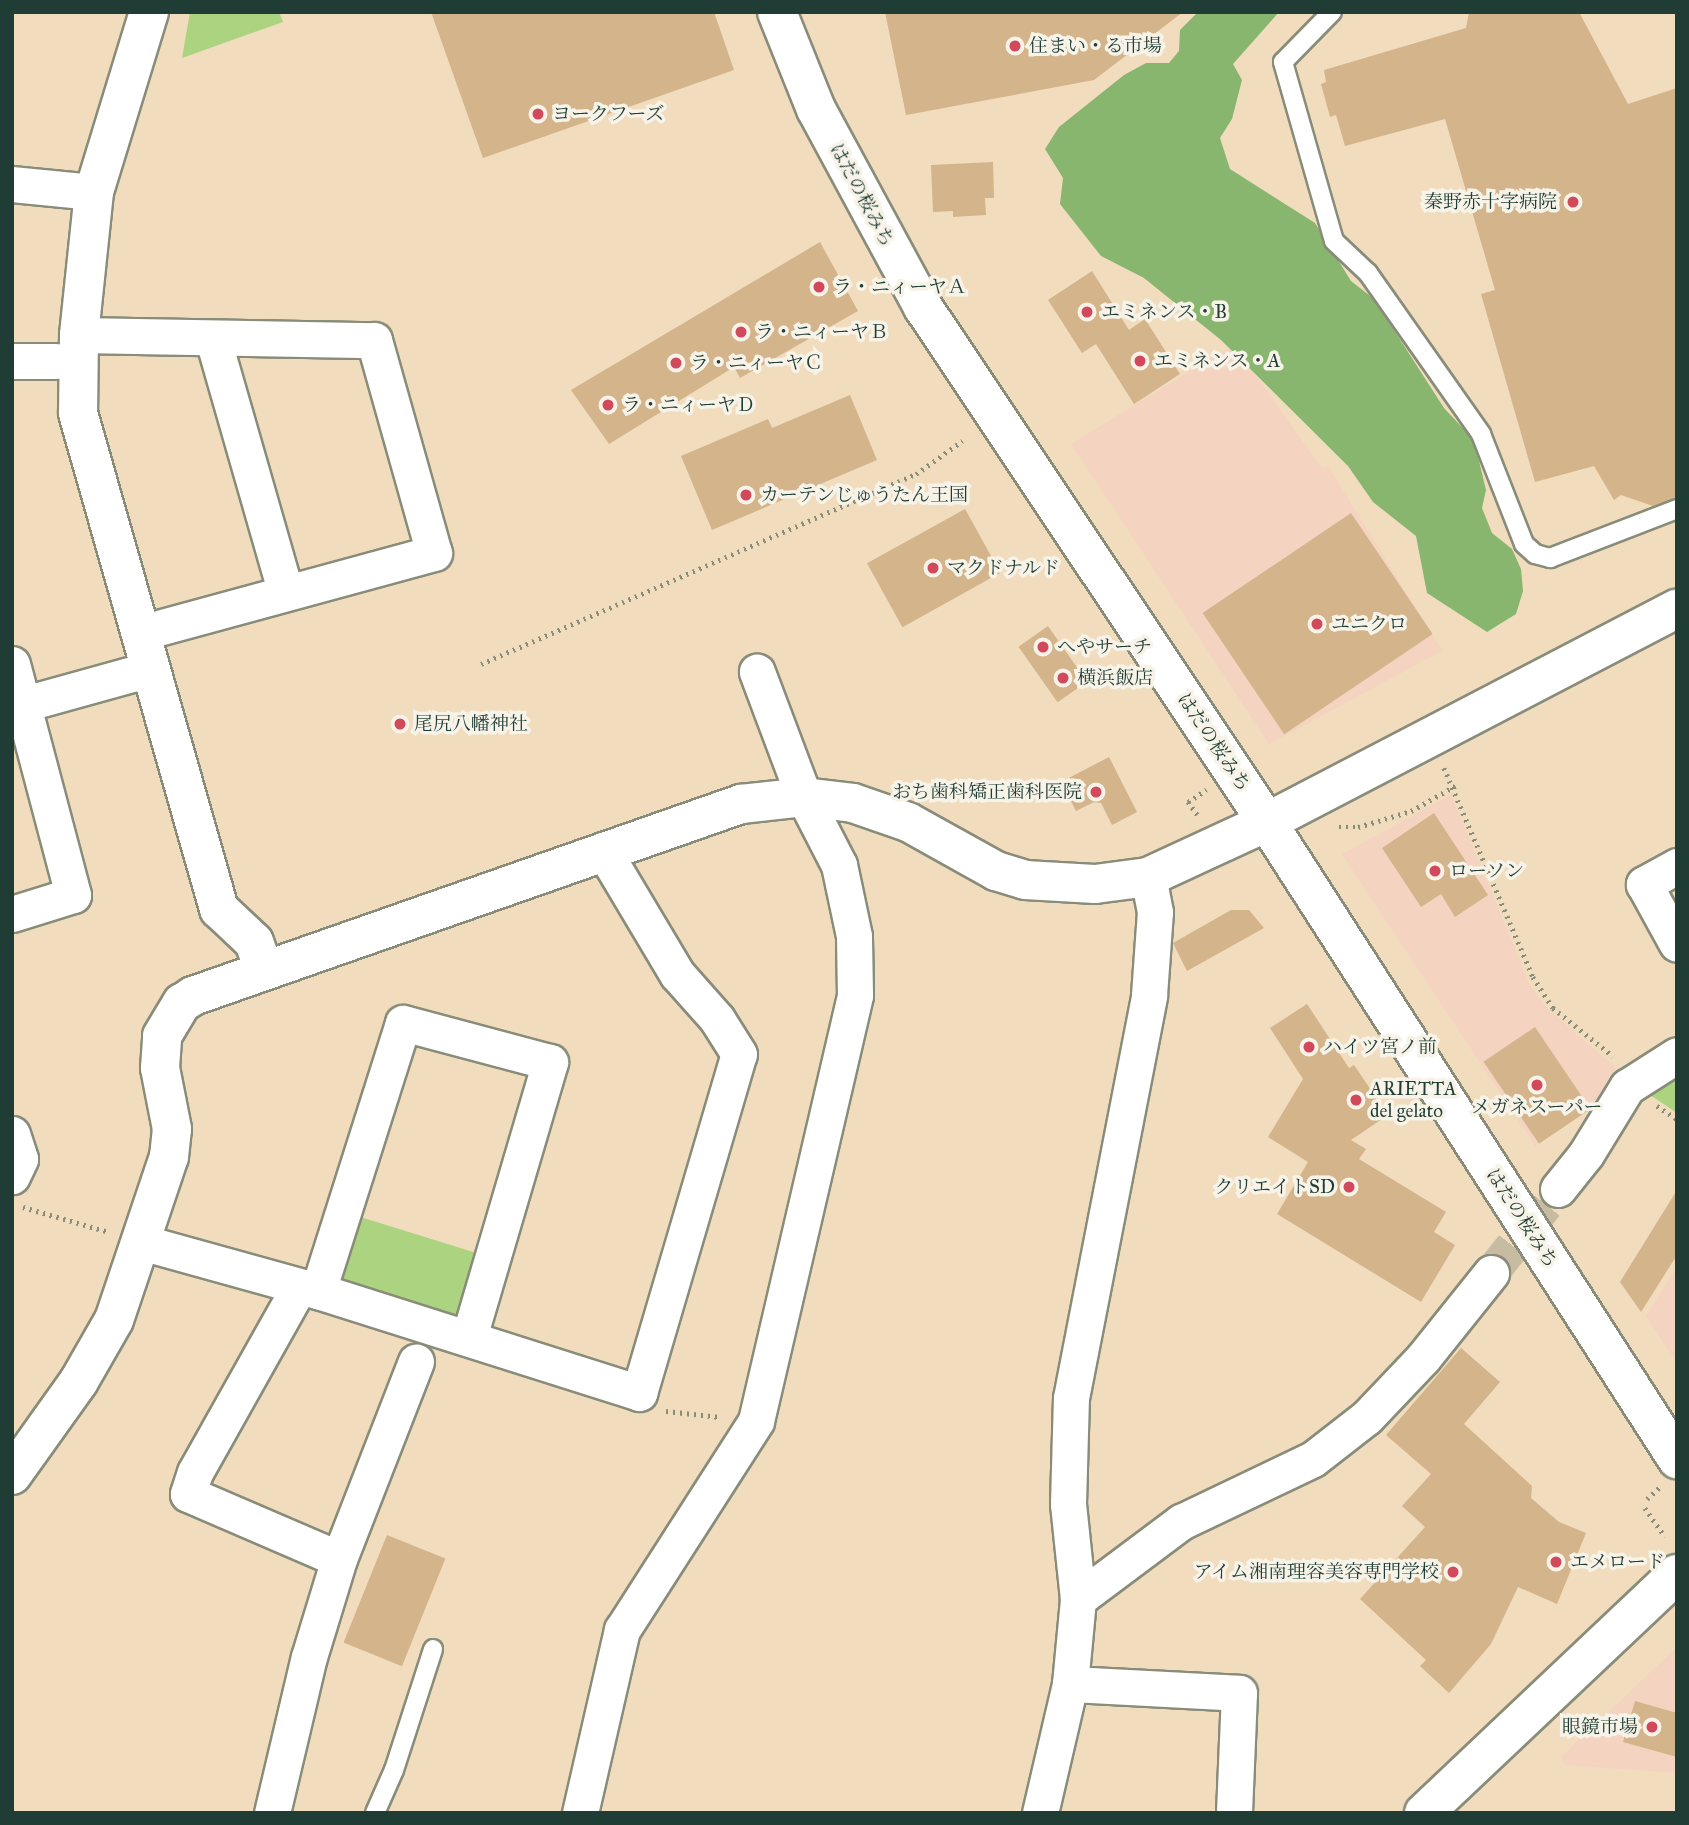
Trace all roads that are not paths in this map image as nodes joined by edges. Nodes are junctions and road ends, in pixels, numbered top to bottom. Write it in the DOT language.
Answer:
graph roads {
  1 [pos="149,12"];
  2 [pos="776,12"];
  3 [pos="1332,12"];
  4 [pos="12,184"];
  5 [pos="93,192"];
  6 [pos="213,339"];
  7 [pos="67,348"];
  8 [pos="12,360"];
  9 [pos="1677,509"];
  10 [pos="286,593"];
  11 [pos="1677,609"];
  12 [pos="162,627"];
  13 [pos="12,664"];
  14 [pos="150,669"];
  15 [pos="757,672"];
  16 [pos="24,704"];
  17 [pos="804,797"];
  18 [pos="1267,822"];
  19 [pos="603,850"];
  20 [pos="1677,866"];
  21 [pos="1148,877"];
  22 [pos="12,914"];
  23 [pos="1677,944"];
  24 [pos="264,970"];
  25 [pos="1677,1055"];
  26 [pos="12,1134"];
  27 [pos="12,1176"];
  28 [pos="1558,1189"];
  29 [pos="141,1242"];
  30 [pos="1491,1273"];
  31 [pos="309,1289"];
  32 [pos="469,1337"];
  33 [pos="416,1361"];
  34 [pos="1670,1471"];
  35 [pos="12,1475"];
  36 [pos="339,1559"];
  37 [pos="1677,1574"];
  38 [pos="1078,1599"];
  39 [pos="433,1649"];
  40 [pos="1070,1684"];
  41 [pos="272,1813"];
  42 [pos="375,1813"];
  43 [pos="580,1813"];
  44 [pos="1040,1813"];
  45 [pos="1234,1813"];
  46 [pos="1424,1813"];
  1 -- 5 [label="street"];
  2 -- 18 [label="street, はだの桜みち"];
  3 -- 9 [label="lane"];
  4 -- 5 [label="street"];
  5 -- 7 [label="street"];
  6 -- 7 [label="street"];
  6 -- 10 [label="street"];
  6 -- 10 [label="street"];
  7 -- 8 [label="street"];
  7 -- 14 [label="street"];
  10 -- 12 [label="street"];
  11 -- 18 [label="street"];
  13 -- 16 [label="street"];
  14 -- 16 [label="street"];
  14 -- 24 [label="street"];
  15 -- 17 [label="street"];
  16 -- 22 [label="street"];
  17 -- 19 [label="street"];
  17 -- 21 [label="street"];
  17 -- 43 [label="street"];
  18 -- 21 [label="street"];
  18 -- 34 [label="street, はだの桜みち"];
  19 -- 24 [label="street"];
  19 -- 32 [label="street"];
  20 -- 23 [label="street"];
  21 -- 38 [label="street"];
  24 -- 29 [label="street"];
  25 -- 28 [label="street"];
  26 -- 27 [label="street"];
  29 -- 31 [label="street"];
  29 -- 35 [label="street"];
  30 -- 38 [label="street"];
  31 -- 32 [label="street"];
  31 -- 32 [label="street"];
  31 -- 36 [label="street"];
  33 -- 36 [label="street"];
  36 -- 41 [label="street"];
  37 -- 46 [label="street"];
  38 -- 40 [label="street"];
  39 -- 42 [label="lane"];
  40 -- 44 [label="street"];
  40 -- 45 [label="street"];
}
